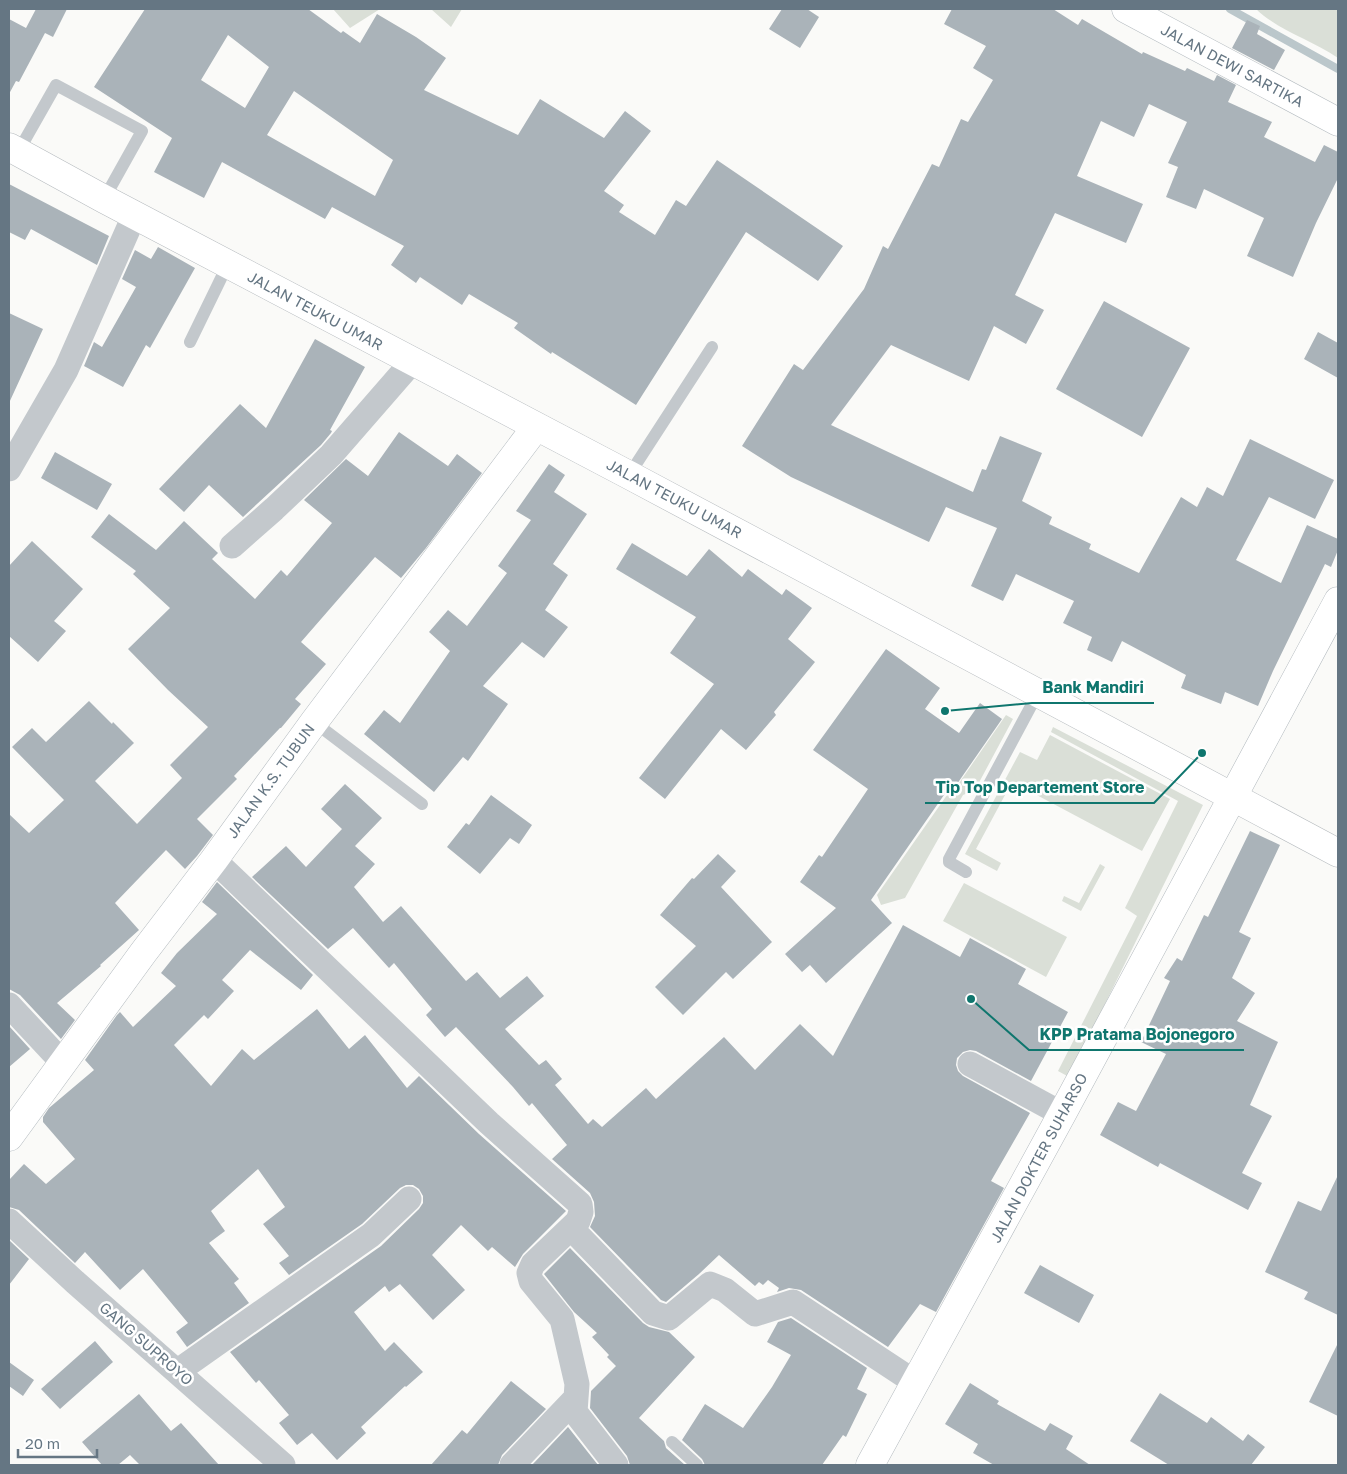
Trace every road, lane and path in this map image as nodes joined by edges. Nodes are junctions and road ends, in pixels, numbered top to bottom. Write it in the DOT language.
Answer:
graph roads {
  1 [pos="1126,9"];
  2 [pos="1338,122"];
  3 [pos="13,149"];
  4 [pos="104,199"];
  5 [pos="134,216"];
  6 [pos="228,264"];
  7 [pos="190,342"];
  8 [pos="712,348"];
  9 [pos="412,362"];
  10 [pos="536,427"];
  11 [pos="9,470"];
  12 [pos="629,475"];
  13 [pos="232,546"];
  14 [pos="1338,601"];
  15 [pos="1038,693"];
  16 [pos="314,722"];
  17 [pos="1233,796"];
  18 [pos="422,804"];
  19 [pos="1338,852"];
  20 [pos="214,860"];
  21 [pos="966,872"];
  22 [pos="9,1004"];
  23 [pos="63,1063"];
  24 [pos="970,1064"];
  25 [pos="1062,1114"];
  26 [pos="9,1137"];
  27 [pos="409,1199"];
  28 [pos="9,1221"];
  29 [pos="571,1228"];
  30 [pos="178,1371"];
  31 [pos="916,1384"];
  32 [pos="576,1398"];
  33 [pos="672,1442"];
  34 [pos="283,1465"];
  35 [pos="512,1465"];
  36 [pos="616,1465"];
  37 [pos="697,1465"];
  38 [pos="870,1465"];
  1 -- 2 [label="main road, JALAN DEWI SARTIKA"];
  3 -- 4 [label="main road, JALAN TEUKU UMAR"];
  3 -- 4 [label="lane"];
  4 -- 5 [label="main road, JALAN TEUKU UMAR"];
  5 -- 6 [label="main road, JALAN TEUKU UMAR"];
  5 -- 11 [label="street"];
  6 -- 7 [label="lane"];
  6 -- 9 [label="main road, JALAN TEUKU UMAR"];
  8 -- 12 [label="lane"];
  9 -- 10 [label="main road, JALAN TEUKU UMAR"];
  9 -- 13 [label="street"];
  10 -- 12 [label="main road, JALAN TEUKU UMAR"];
  10 -- 16 [label="main road, JALAN K.S. TUBUN"];
  12 -- 15 [label="main road, JALAN TEUKU UMAR"];
  14 -- 17 [label="main road, JALAN DOKTER SUHARSO"];
  15 -- 17 [label="main road, JALAN TEUKU UMAR"];
  15 -- 21 [label="lane"];
  16 -- 18 [label="lane"];
  16 -- 20 [label="main road, JALAN K.S. TUBUN"];
  17 -- 19 [label="main road, JALAN TEUKU UMAR"];
  17 -- 25 [label="main road, JALAN DOKTER SUHARSO"];
  20 -- 23 [label="main road, JALAN K.S. TUBUN"];
  20 -- 29 [label="street"];
  22 -- 23 [label="street"];
  23 -- 26 [label="main road, JALAN K.S. TUBUN"];
  24 -- 25 [label="street"];
  25 -- 31 [label="main road, JALAN DOKTER SUHARSO"];
  27 -- 30 [label="street"];
  28 -- 30 [label="street, GANG SUPROYO"];
  29 -- 31 [label="street"];
  29 -- 32 [label="street"];
  30 -- 34 [label="street, GANG SUPROYO"];
  31 -- 38 [label="main road, JALAN DOKTER SUHARSO"];
  32 -- 35 [label="street"];
  32 -- 36 [label="street"];
  33 -- 37 [label="lane"];
}
